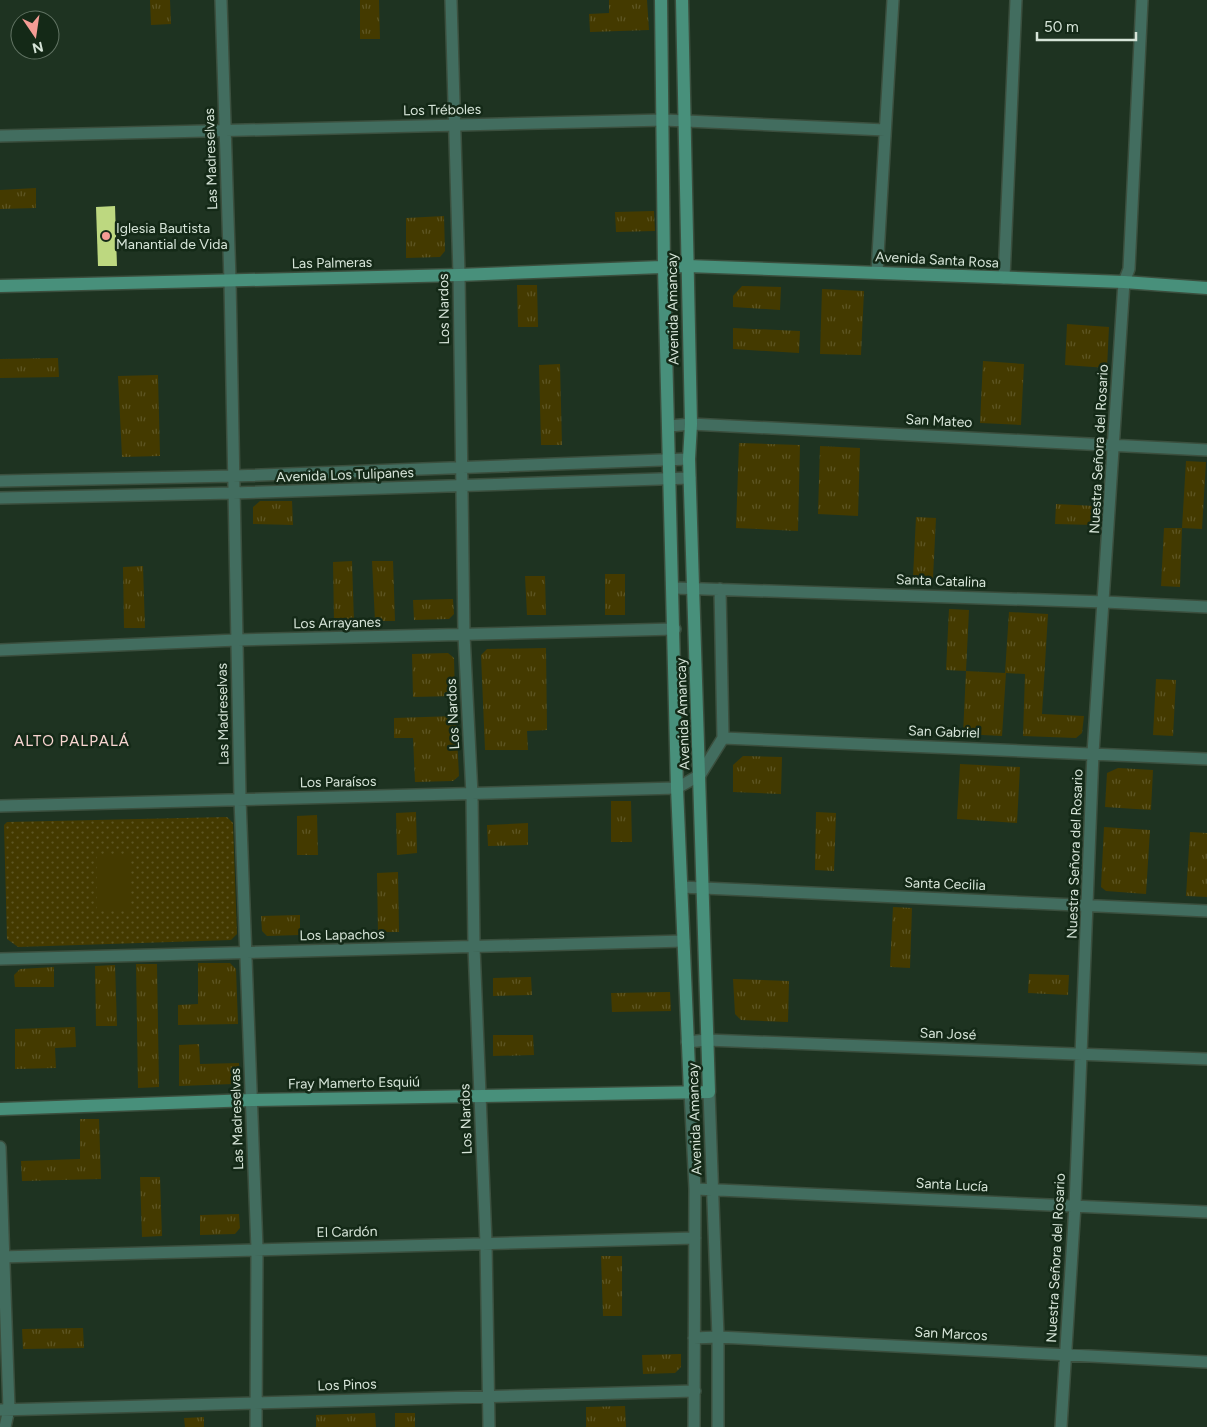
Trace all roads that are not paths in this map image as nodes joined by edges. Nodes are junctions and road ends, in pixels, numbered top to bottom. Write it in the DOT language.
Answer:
graph roads {
  1 [pos="221,0"];
  2 [pos="451,0"];
  3 [pos="661,0"];
  4 [pos="682,0"];
  5 [pos="893,0"];
  6 [pos="1016,0"];
  7 [pos="1142,0"];
  8 [pos="664,120"];
  9 [pos="686,120"];
  10 [pos="454,125"];
  11 [pos="885,130"];
  12 [pos="226,131"];
  13 [pos="0,136"];
  14 [pos="687,266"];
  15 [pos="664,268"];
  16 [pos="877,272"];
  17 [pos="459,275"];
  18 [pos="1004,278"];
  19 [pos="230,281"];
  20 [pos="1124,282"];
  21 [pos="0,286"];
  22 [pos="1207,288"];
  23 [pos="691,424"];
  24 [pos="670,426"];
  25 [pos="1115,444"];
  26 [pos="1207,450"];
  27 [pos="689,459"];
  28 [pos="670,460"];
  29 [pos="461,467"];
  30 [pos="233,476"];
  31 [pos="690,478"];
  32 [pos="670,479"];
  33 [pos="0,481"];
  34 [pos="462,484"];
  35 [pos="233,493"];
  36 [pos="0,498"];
  37 [pos="674,588"];
  38 [pos="694,588"];
  39 [pos="720,589"];
  40 [pos="1105,602"];
  41 [pos="1207,608"];
  42 [pos="675,629"];
  43 [pos="464,635"];
  44 [pos="237,640"];
  45 [pos="0,650"];
  46 [pos="723,738"];
  47 [pos="1094,753"];
  48 [pos="1207,759"];
  49 [pos="700,775"];
  50 [pos="677,788"];
  51 [pos="472,795"];
  52 [pos="240,800"];
  53 [pos="0,806"];
  54 [pos="681,887"];
  55 [pos="704,888"];
  56 [pos="1088,905"];
  57 [pos="1207,911"];
  58 [pos="684,941"];
  59 [pos="474,948"];
  60 [pos="247,952"];
  61 [pos="0,958"];
  62 [pos="707,1040"];
  63 [pos="688,1042"];
  64 [pos="1082,1054"];
  65 [pos="1207,1060"];
  66 [pos="690,1092"];
  67 [pos="709,1092"];
  68 [pos="480,1096"];
  69 [pos="252,1100"];
  70 [pos="0,1109"];
  71 [pos="0,1147"];
  72 [pos="695,1189"];
  73 [pos="713,1190"];
  74 [pos="1075,1206"];
  75 [pos="1207,1212"];
  76 [pos="695,1238"];
  77 [pos="486,1243"];
  78 [pos="257,1249"];
  79 [pos="1,1257"];
  80 [pos="718,1337"];
  81 [pos="694,1338"];
  82 [pos="1066,1354"];
  83 [pos="1207,1362"];
  84 [pos="695,1391"];
  85 [pos="489,1395"];
  86 [pos="256,1404"];
  87 [pos="5,1409"];
  88 [pos="6,1427"];
  89 [pos="256,1427"];
  90 [pos="489,1427"];
  91 [pos="694,1427"];
  92 [pos="718,1427"];
  93 [pos="1062,1427"];
  1 -- 12 [label="street, Las Madreselvas"];
  2 -- 10 [label="street, Los Nardos"];
  3 -- 8 [label="street, Avenida Amancay"];
  4 -- 9 [label="street, Avenida Amancay"];
  5 -- 11 [label="street"];
  6 -- 18 [label="street"];
  7 -- 20 [label="street, Nuestra Señora del Rosario"];
  8 -- 9 [label="street, Los Tréboles"];
  8 -- 10 [label="street, Los Tréboles"];
  8 -- 15 [label="street, Avenida Amancay"];
  9 -- 11 [label="street, Los Tréboles"];
  9 -- 14 [label="street, Avenida Amancay"];
  10 -- 12 [label="street, Los Tréboles"];
  10 -- 17 [label="street, Los Nardos"];
  11 -- 16 [label="street"];
  12 -- 13 [label="street, Los Tréboles"];
  12 -- 19 [label="street, Las Madreselvas"];
  14 -- 15 [label="street, Avenida Santa Rosa"];
  14 -- 16 [label="street, Avenida Santa Rosa"];
  14 -- 23 [label="street, Avenida Amancay"];
  15 -- 17 [label="street, Las Palmeras"];
  15 -- 24 [label="street, Avenida Amancay"];
  16 -- 18 [label="street, Avenida Santa Rosa"];
  17 -- 19 [label="street, Las Palmeras"];
  17 -- 29 [label="street, Los Nardos"];
  18 -- 20 [label="street, Avenida Santa Rosa"];
  19 -- 21 [label="street, Las Palmeras"];
  19 -- 30 [label="street, Las Madreselvas"];
  20 -- 22 [label="street, Avenida Santa Rosa"];
  20 -- 25 [label="street, Nuestra Señora del Rosario"];
  23 -- 24 [label="street, San Mateo"];
  23 -- 25 [label="street, San Mateo"];
  23 -- 27 [label="street, Avenida Amancay"];
  24 -- 28 [label="street, Avenida Amancay"];
  25 -- 26 [label="street, San Mateo"];
  25 -- 40 [label="street, Nuestra Señora del Rosario"];
  27 -- 28 [label="street, Avenida Los Tulipanes"];
  27 -- 31 [label="street, Avenida Amancay"];
  28 -- 29 [label="street, Avenida Los Tulipanes"];
  28 -- 32 [label="street, Avenida Amancay"];
  29 -- 30 [label="street, Avenida Los Tulipanes"];
  29 -- 34 [label="street, Los Nardos"];
  30 -- 33 [label="street, Avenida Los Tulipanes"];
  30 -- 35 [label="street, Las Madreselvas"];
  31 -- 32 [label="street, Avenida Los Tulipanes"];
  31 -- 38 [label="street, Avenida Amancay"];
  32 -- 34 [label="street, Avenida Los Tulipanes"];
  32 -- 37 [label="street, Avenida Amancay"];
  34 -- 35 [label="street, Avenida Los Tulipanes"];
  34 -- 43 [label="street, Los Nardos"];
  35 -- 36 [label="street, Avenida Los Tulipanes"];
  35 -- 44 [label="street, Las Madreselvas"];
  37 -- 38 [label="street, Santa Catalina"];
  37 -- 42 [label="street, Avenida Amancay"];
  38 -- 39 [label="street, Santa Catalina"];
  38 -- 49 [label="street, Avenida Amancay"];
  39 -- 40 [label="street, Santa Catalina"];
  39 -- 46 [label="street"];
  40 -- 41 [label="street, Santa Catalina"];
  40 -- 47 [label="street, Nuestra Señora del Rosario"];
  42 -- 43 [label="street, Los Arrayanes"];
  42 -- 50 [label="street, Avenida Amancay"];
  43 -- 44 [label="street, Los Arrayanes"];
  43 -- 51 [label="street, Los Nardos"];
  44 -- 45 [label="street, Los Arrayanes"];
  44 -- 52 [label="street, Las Madreselvas"];
  46 -- 47 [label="street, San Gabriel"];
  46 -- 49 [label="street"];
  47 -- 48 [label="street, San Gabriel"];
  47 -- 56 [label="street, Nuestra Señora del Rosario"];
  49 -- 50 [label="street"];
  49 -- 55 [label="street, Avenida Amancay"];
  50 -- 51 [label="street, Los Paraísos"];
  50 -- 54 [label="street, Avenida Amancay"];
  51 -- 52 [label="street, Los Paraísos"];
  51 -- 59 [label="street, Los Nardos"];
  52 -- 53 [label="street, Los Paraísos"];
  52 -- 60 [label="street, Las Madreselvas"];
  54 -- 55 [label="street, Santa Cecilia"];
  54 -- 58 [label="street, Avenida Amancay"];
  55 -- 56 [label="street, Santa Cecilia"];
  55 -- 62 [label="street, Avenida Amancay"];
  56 -- 57 [label="street, Santa Cecilia"];
  56 -- 64 [label="street, Nuestra Señora del Rosario"];
  58 -- 59 [label="street, Los Lapachos"];
  58 -- 63 [label="street, Avenida Amancay"];
  59 -- 60 [label="street, Los Lapachos"];
  59 -- 68 [label="street, Los Nardos"];
  60 -- 61 [label="street, Los Lapachos"];
  60 -- 69 [label="street, Las Madreselvas"];
  62 -- 63 [label="street, San José"];
  62 -- 64 [label="street, San José"];
  62 -- 67 [label="street, Avenida Amancay"];
  63 -- 66 [label="street, Avenida Amancay"];
  64 -- 65 [label="street, San José"];
  64 -- 74 [label="street, Nuestra Señora del Rosario"];
  66 -- 67 [label="street, Fray Mamerto Esquiú"];
  66 -- 68 [label="street, Fray Mamerto Esquiú"];
  66 -- 72 [label="street, Avenida Amancay"];
  67 -- 73 [label="street, Avenida Amancay"];
  68 -- 69 [label="street, Fray Mamerto Esquiú"];
  68 -- 77 [label="street, Los Nardos"];
  69 -- 70 [label="street, Fray Mamerto Esquiú"];
  69 -- 78 [label="street, Las Madreselvas"];
  71 -- 79 [label="street"];
  72 -- 73 [label="street, Santa Lucía"];
  72 -- 76 [label="street, Avenida Amancay"];
  73 -- 74 [label="street, Santa Lucía"];
  73 -- 80 [label="street, Avenida Amancay"];
  74 -- 75 [label="street, Santa Lucía"];
  74 -- 82 [label="street, Nuestra Señora del Rosario"];
  76 -- 77 [label="street, El Cardón"];
  76 -- 81 [label="street, Avenida Amancay"];
  77 -- 78 [label="street, El Cardón"];
  77 -- 85 [label="street, Los Nardos"];
  78 -- 79 [label="street, El Cardón"];
  78 -- 86 [label="street, Las Madreselvas"];
  79 -- 87 [label="street"];
  80 -- 81 [label="street, San Marcos"];
  80 -- 82 [label="street, San Marcos"];
  80 -- 92 [label="street, Avenida Amancay"];
  81 -- 84 [label="street, Avenida Amancay"];
  82 -- 83 [label="street, San Marcos"];
  82 -- 93 [label="street, Nuestra Señora del Rosario"];
  84 -- 85 [label="street, Los Pinos"];
  84 -- 91 [label="street, Avenida Amancay"];
  85 -- 86 [label="street, Los Pinos"];
  85 -- 90 [label="street, Los Nardos"];
  86 -- 87 [label="street, Los Pinos"];
  86 -- 89 [label="street, Las Madreselvas"];
  87 -- 88 [label="street"];
}
